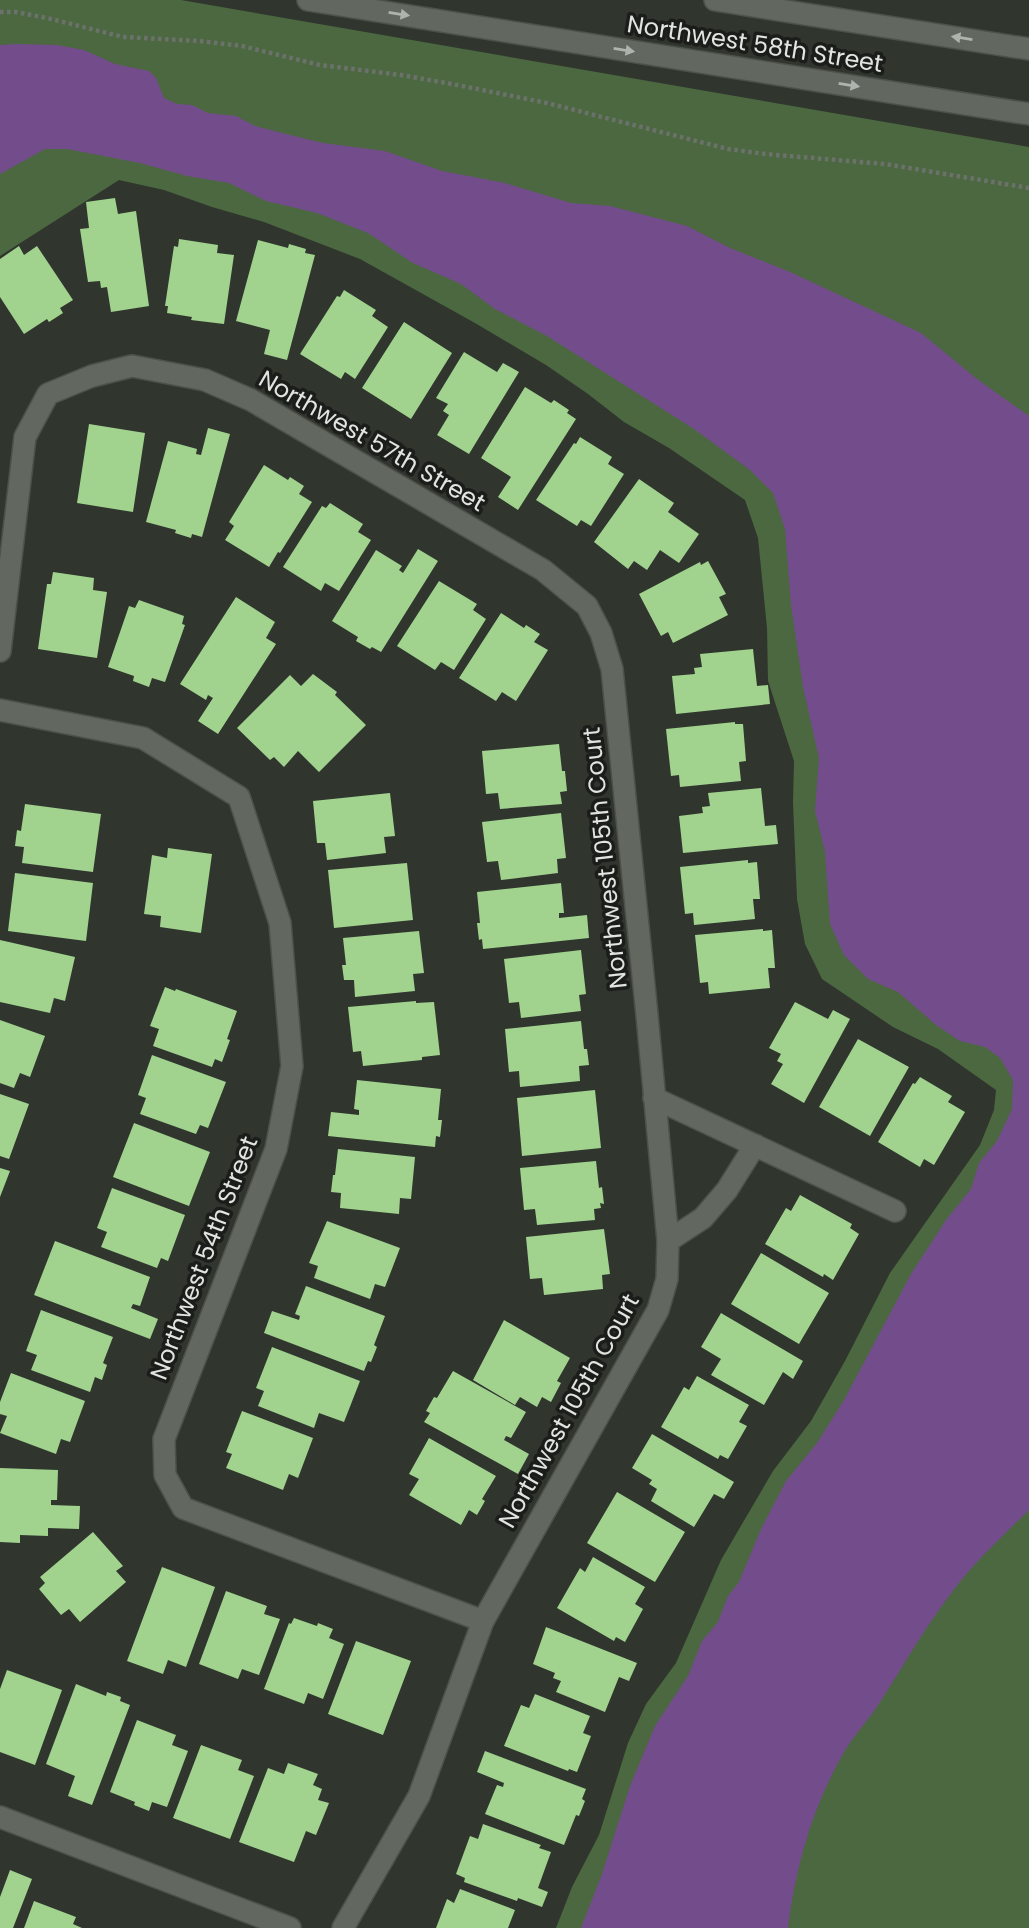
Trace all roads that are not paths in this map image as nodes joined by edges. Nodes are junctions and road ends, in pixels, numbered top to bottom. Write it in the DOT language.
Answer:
graph roads {
  1 [pos="311,0"];
  2 [pos="715,0"];
  3 [pos="754,3"];
  4 [pos="1029,49"];
  5 [pos="1029,114"];
  6 [pos="0,651"];
  7 [pos="611,669"];
  8 [pos="0,710"];
  9 [pos="654,1098"];
  10 [pos="755,1145"];
  11 [pos="895,1211"];
  12 [pos="668,1241"];
  13 [pos="482,1621"];
  14 [pos="0,1817"];
  15 [pos="290,1928"];
  16 [pos="342,1928"];
  1 -- 5 [label="street, Northwest 58th Street, one-way"];
  2 -- 3 [label="street, Northwest 58th Street"];
  4 -- 3 [label="street, Northwest 58th Street, one-way"];
  6 -- 7 [label="street, Northwest 57th Street"];
  7 -- 9 [label="street, Northwest 105th Court"];
  8 -- 13 [label="street, Northwest 54th Street"];
  9 -- 10 [label="street"];
  9 -- 12 [label="street, Northwest 105th Court"];
  10 -- 11 [label="street"];
  10 -- 12 [label="street"];
  12 -- 13 [label="street, Northwest 105th Court"];
  13 -- 16 [label="street, Northwest 105th Court"];
  14 -- 15 [label="street"];
}
